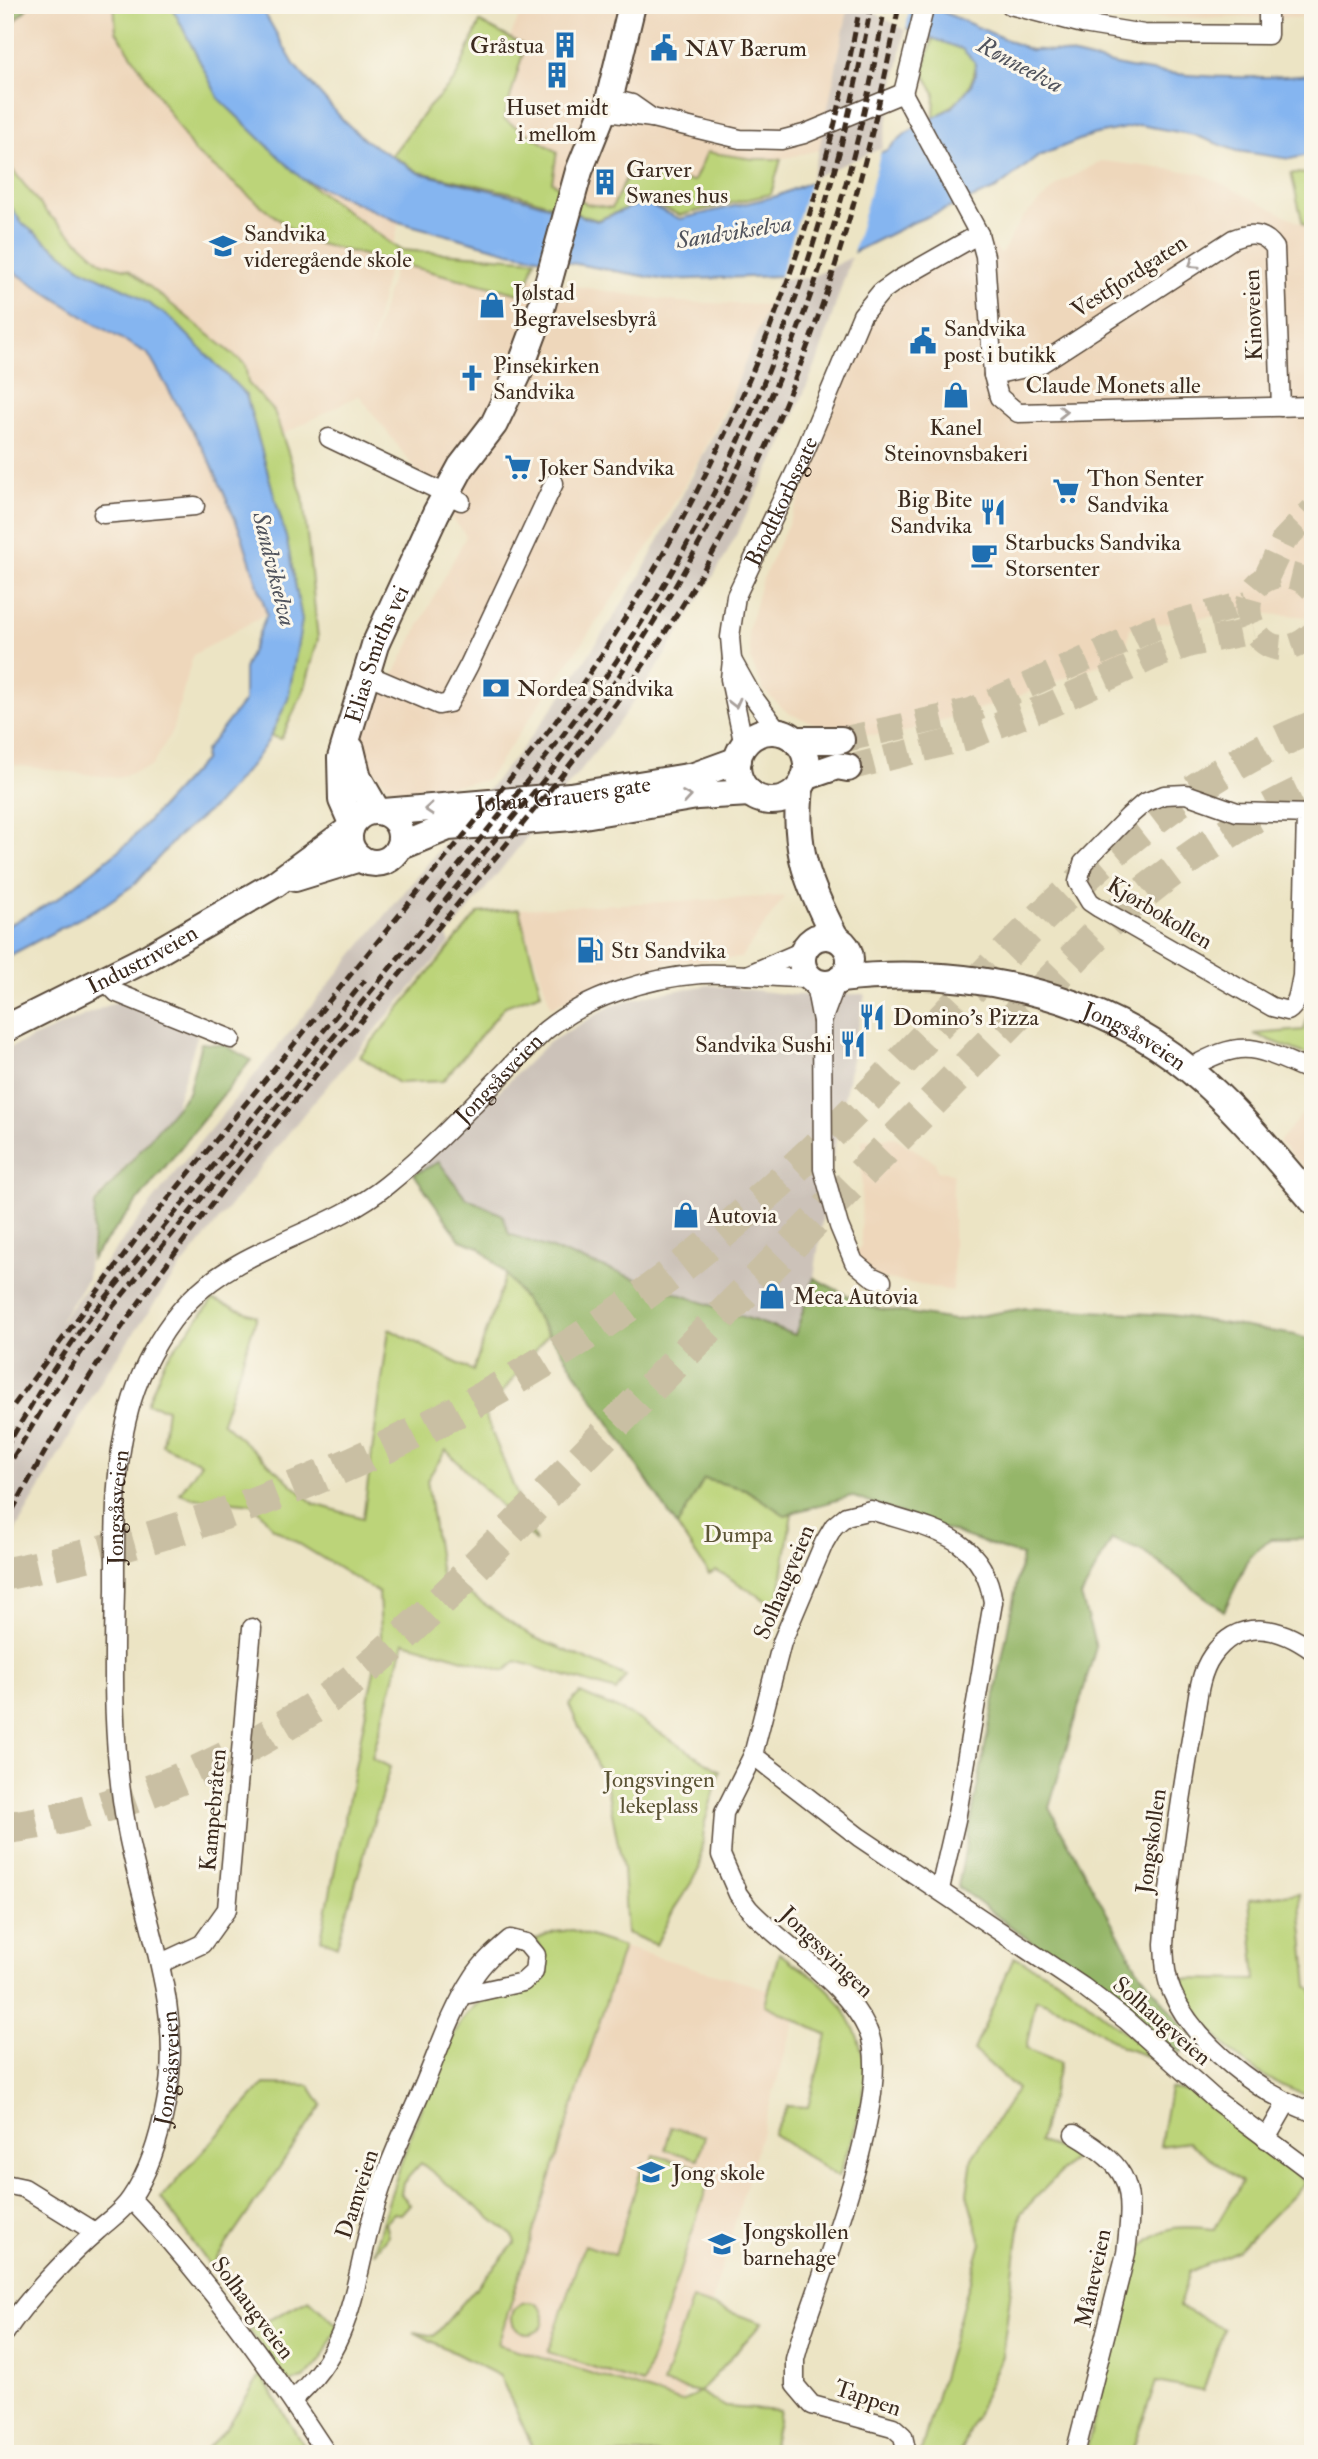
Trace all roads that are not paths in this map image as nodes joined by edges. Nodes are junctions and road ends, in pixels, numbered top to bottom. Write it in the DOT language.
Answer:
graph roads {
  1 [pos="618,5"];
  2 [pos="632,5"];
  3 [pos="925,5"];
  4 [pos="1010,5"];
  5 [pos="1268,5"];
  6 [pos="903,93"];
  7 [pos="603,103"];
  8 [pos="979,234"];
  9 [pos="1254,234"];
  10 [pos="993,375"];
  11 [pos="1313,406"];
  12 [pos="1281,407"];
  13 [pos="329,438"];
  14 [pos="554,483"];
  15 [pos="454,497"];
  16 [pos="191,507"];
  17 [pos="103,514"];
  18 [pos="732,660"];
  19 [pos="378,679"];
  20 [pos="787,736"];
  21 [pos="841,740"];
  22 [pos="741,753"];
  23 [pos="848,768"];
  24 [pos="803,783"];
  25 [pos="757,797"];
  26 [pos="380,811"];
  27 [pos="1310,815"];
  28 [pos="351,826"];
  29 [pos="399,847"];
  30 [pos="798,848"];
  31 [pos="360,858"];
  32 [pos="275,884"];
  33 [pos="814,893"];
  34 [pos="841,943"];
  35 [pos="806,947"];
  36 [pos="747,975"];
  37 [pos="901,975"];
  38 [pos="826,980"];
  39 [pos="106,982"];
  40 [pos="5,1029"];
  41 [pos="231,1039"];
  42 [pos="1188,1069"];
  43 [pos="1313,1072"];
  44 [pos="1313,1201"];
  45 [pos="882,1281"];
  46 [pos="253,1628"];
  47 [pos="1313,1651"];
  48 [pos="753,1755"];
  49 [pos="940,1889"];
  50 [pos="161,1963"];
  51 [pos="464,1995"];
  52 [pos="1286,2104"];
  53 [pos="1313,2112"];
  54 [pos="1074,2134"];
  55 [pos="1266,2139"];
  56 [pos="1313,2173"];
  57 [pos="5,2183"];
  58 [pos="131,2199"];
  59 [pos="95,2232"];
  60 [pos="5,2333"];
  61 [pos="801,2396"];
  62 [pos="292,2400"];
  63 [pos="327,2454"];
  64 [pos="907,2454"];
  65 [pos="1075,2454"];
  1 -- 7 [label="main road"];
  2 -- 7 [label="main road"];
  3 -- 6 [label="street"];
  4 -- 5 [label="street"];
  6 -- 7 [label="street"];
  6 -- 8 [label="street, Claude Monets alle"];
  7 -- 15 [label="main road, Elias Smiths vei"];
  8 -- 10 [label="street, Claude Monets alle"];
  8 -- 18 [label="street, Brodtkorbsgate"];
  9 -- 10 [label="street, Vestfjordgaten, one-way"];
  9 -- 12 [label="street, Kinoveien"];
  10 -- 12 [label="street, Claude Monets alle, one-way"];
  11 -- 12 [label="street, Claude Monets alle"];
  13 -- 15 [label="street"];
  14 -- 19 [label="street, Elias Smiths vei"];
  15 -- 19 [label="main road, Elias Smiths vei"];
  15 -- 28 [label="main road, Elias Smiths vei"];
  16 -- 17 [label="street"];
  18 -- 20 [label="street, Brodtkorbsgate"];
  18 -- 22 [label="street, Brodtkorbsgate, one-way"];
  19 -- 26 [label="main road, Elias Smiths vei"];
  20 -- 21 [label="main road"];
  20 -- 22 [label="main road"];
  20 -- 24 [label="main road"];
  22 -- 25 [label="main road"];
  22 -- 26 [label="main road, Johan Grauers gate, one-way"];
  23 -- 24 [label="main road"];
  24 -- 25 [label="main road"];
  24 -- 30 [label="main road"];
  29 -- 25 [label="main road, Johan Grauers gate, one-way"];
  25 -- 30 [label="main road"];
  26 -- 28 [label="main road"];
  26 -- 29 [label="main road"];
  27 -- 27 [label="street, Kjørbokollen"];
  28 -- 31 [label="main road"];
  28 -- 32 [label="main road, Industriveien"];
  29 -- 31 [label="main road"];
  30 -- 33 [label="main road"];
  31 -- 32 [label="main road, Industriveien"];
  32 -- 39 [label="main road, Industriveien"];
  33 -- 34 [label="main road"];
  33 -- 35 [label="main road"];
  34 -- 35 [label="main road"];
  34 -- 37 [label="main road, Jongsåsveien"];
  34 -- 38 [label="main road"];
  35 -- 36 [label="street, Jongsåsveien"];
  35 -- 38 [label="main road"];
  36 -- 38 [label="street, Jongsåsveien"];
  36 -- 50 [label="street, Jongsåsveien"];
  37 -- 38 [label="main road, Jongsåsveien"];
  37 -- 42 [label="main road, Jongsåsveien"];
  38 -- 45 [label="street"];
  39 -- 40 [label="main road, Industriveien"];
  39 -- 41 [label="street"];
  42 -- 43 [label="street"];
  42 -- 44 [label="main road, Jongsåsveien"];
  46 -- 50 [label="street, Kampebråten"];
  47 -- 52 [label="street, Jongskollen"];
  48 -- 49 [label="street, Solhaugveien"];
  48 -- 49 [label="street, Solhaugveien"];
  48 -- 61 [label="street, Jongssvingen"];
  49 -- 55 [label="street, Solhaugveien"];
  50 -- 58 [label="street, Jongsåsveien"];
  51 -- 62 [label="street, Damveien"];
  52 -- 53 [label="street, Jongskollen"];
  52 -- 55 [label="street"];
  54 -- 65 [label="street, Måneveien"];
  55 -- 56 [label="street, Solhaugveien"];
  57 -- 59 [label="street"];
  58 -- 59 [label="street, Jongsåsveien"];
  58 -- 62 [label="street, Solhaugveien"];
  59 -- 60 [label="street, Jongsåsveien"];
  61 -- 64 [label="street, Tappen"];
  62 -- 63 [label="street, Solhaugveien"];
}
